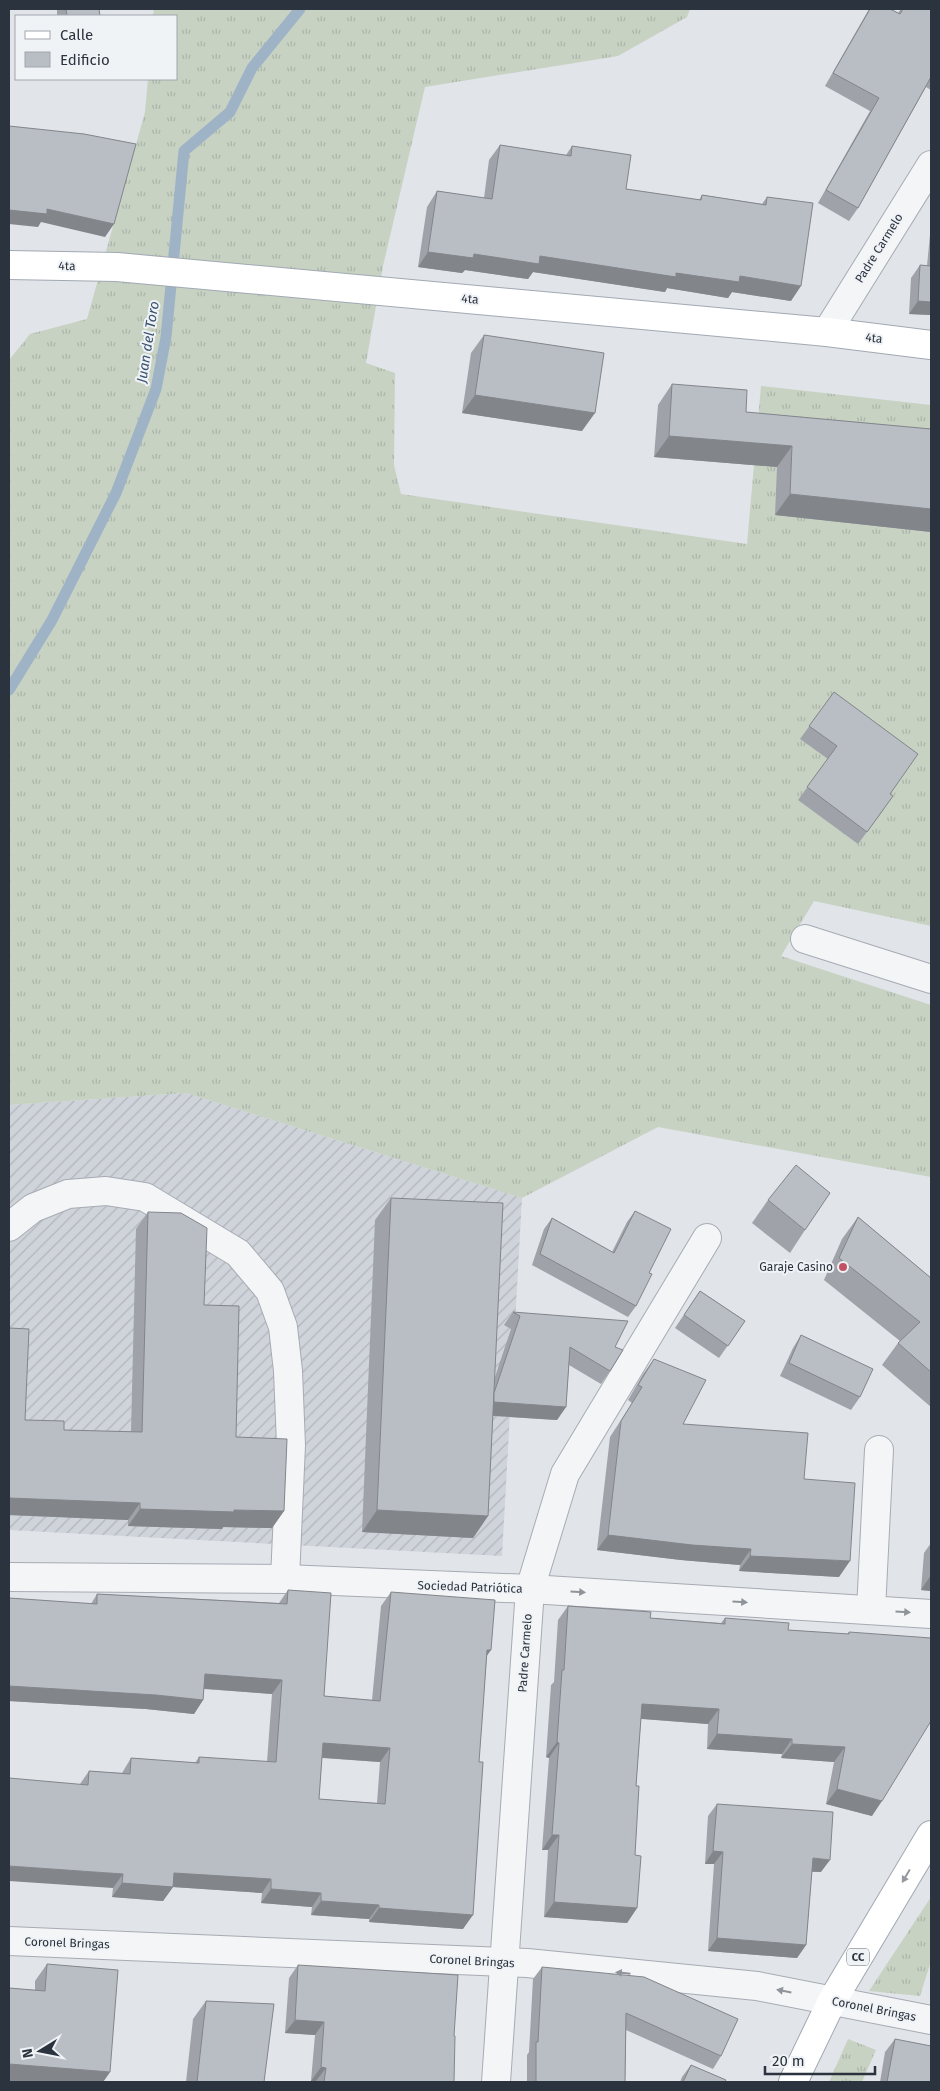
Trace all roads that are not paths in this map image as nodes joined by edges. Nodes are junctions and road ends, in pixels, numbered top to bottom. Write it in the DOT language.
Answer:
graph roads {
  1 [pos="931,165"];
  2 [pos="9,265"];
  3 [pos="827,332"];
  4 [pos="931,345"];
  5 [pos="805,939"];
  6 [pos="931,979"];
  7 [pos="9,1227"];
  8 [pos="707,1238"];
  9 [pos="880,1450"];
  10 [pos="9,1577"];
  11 [pos="285,1579"];
  12 [pos="530,1589"];
  13 [pos="871,1610"];
  14 [pos="931,1614"];
  15 [pos="931,1835"];
  16 [pos="9,1941"];
  17 [pos="503,1962"];
  18 [pos="832,2001"];
  19 [pos="931,2020"];
  20 [pos="496,2082"];
  21 [pos="793,2082"];
  1 -- 3 [label="street, Padre Carmelo"];
  2 -- 3 [label="main road, 4ta"];
  3 -- 4 [label="main road, 4ta"];
  5 -- 6 [label="street"];
  7 -- 11 [label="street"];
  8 -- 12 [label="street, Padre Carmelo"];
  9 -- 13 [label="street"];
  10 -- 11 [label="street, Sociedad Patriótica"];
  11 -- 12 [label="street, Sociedad Patriótica"];
  12 -- 13 [label="street, Sociedad Patriótica, one-way"];
  12 -- 17 [label="street, Padre Carmelo"];
  13 -- 14 [label="street, Sociedad Patriótica, one-way"];
  15 -- 18 [label="main road, CC, one-way"];
  16 -- 17 [label="street, Coronel Bringas"];
  18 -- 17 [label="street, Coronel Bringas, one-way"];
  17 -- 20 [label="street, Padre Carmelo"];
  18 -- 19 [label="street, Coronel Bringas"];
  18 -- 21 [label="main road, CC"];
}
